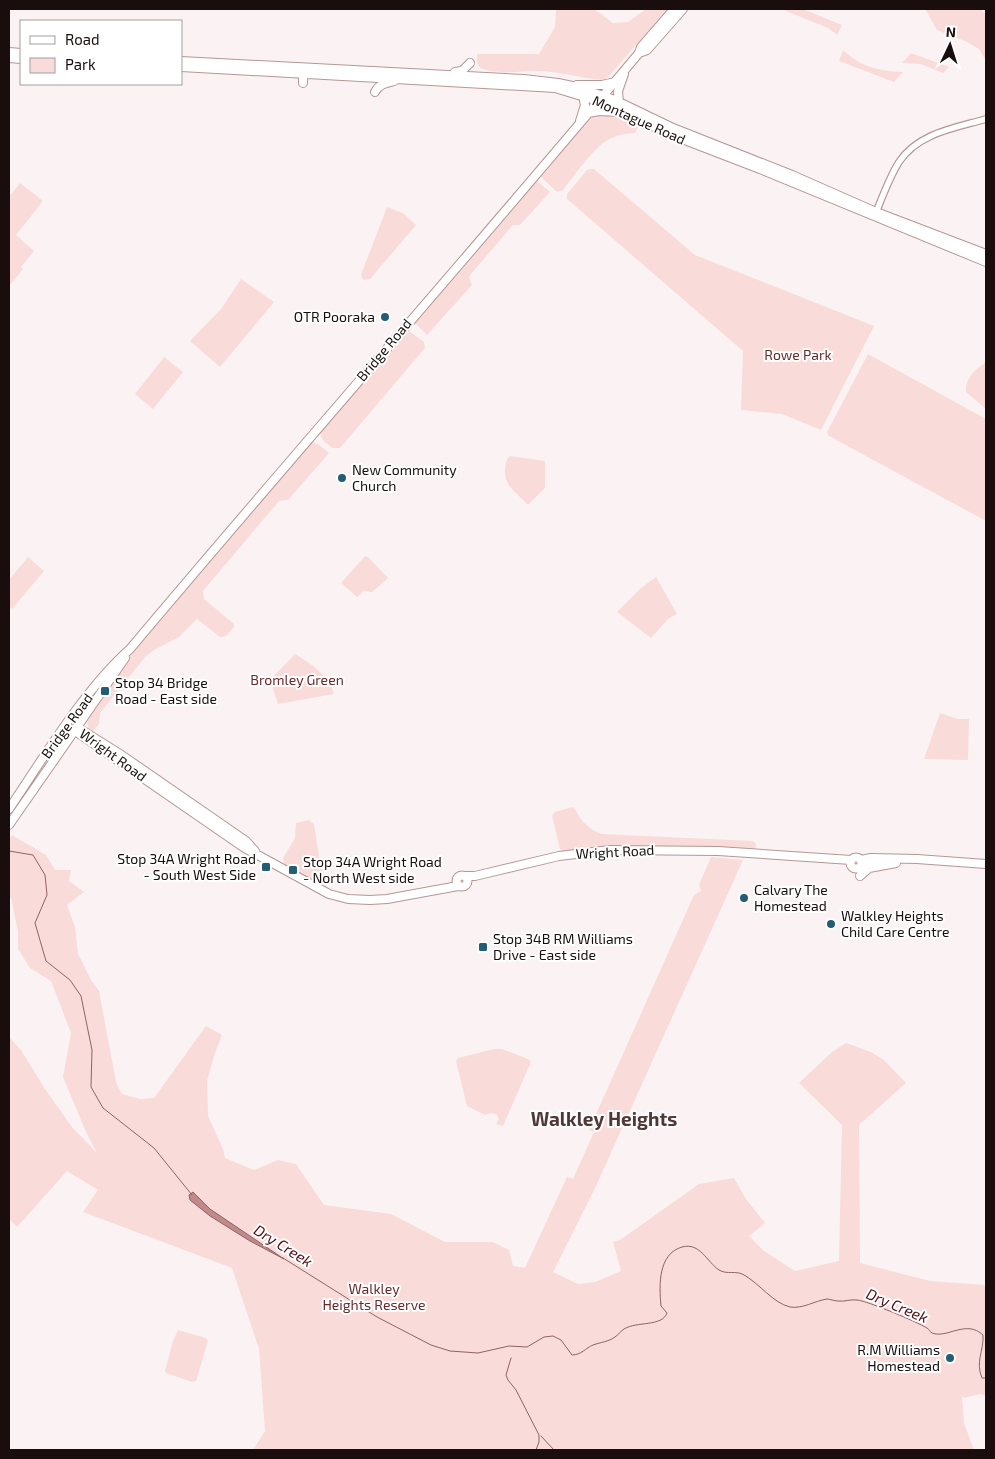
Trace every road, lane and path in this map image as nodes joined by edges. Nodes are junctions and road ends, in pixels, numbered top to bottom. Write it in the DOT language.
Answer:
graph roads {
  1 [pos="674,9"];
  2 [pos="683,9"];
  3 [pos="639,53"];
  4 [pos="470,63"];
  5 [pos="185,64"];
  6 [pos="627,67"];
  7 [pos="303,71"];
  8 [pos="446,75"];
  9 [pos="403,79"];
  10 [pos="470,79"];
  11 [pos="614,82"];
  12 [pos="303,83"];
  13 [pos="565,84"];
  14 [pos="375,92"];
  15 [pos="583,96"];
  16 [pos="601,99"];
  17 [pos="620,102"];
  18 [pos="626,112"];
  19 [pos="588,113"];
  20 [pos="986,119"];
  21 [pos="577,127"];
  22 [pos="875,215"];
  23 [pos="986,254"];
  24 [pos="986,262"];
  25 [pos="130,649"];
  26 [pos="103,677"];
  27 [pos="86,713"];
  28 [pos="76,728"];
  29 [pos="92,739"];
  30 [pos="66,743"];
  31 [pos="51,748"];
  32 [pos="33,773"];
  33 [pos="41,778"];
  34 [pos="9,809"];
  35 [pos="9,825"];
  36 [pos="920,860"];
  37 [pos="860,863"];
  38 [pos="896,863"];
  39 [pos="986,865"];
  40 [pos="860,876"];
  1 -- 3 [label="main road, Bridge Road"];
  2 -- 3 [label="main road, Bridge Road"];
  3 -- 6 [label="main road, Bridge Road"];
  4 -- 8 [label="main road"];
  5 -- 7 [label="main road, Montague Road"];
  6 -- 11 [label="main road, Bridge Road"];
  6 -- 17 [label="main road"];
  7 -- 8 [label="main road, Montague Road"];
  7 -- 9 [label="main road, Montague Road"];
  7 -- 12 [label="main road"];
  8 -- 10 [label="main road, Montague Road"];
  9 -- 10 [label="main road, Montague Road"];
  9 -- 14 [label="main road"];
  10 -- 13 [label="main road, Montague Road"];
  10 -- 15 [label="main road, Montague Road"];
  11 -- 13 [label="main road"];
  11 -- 16 [label="main road, Bridge Road"];
  13 -- 16 [label="main road, Montague Road"];
  15 -- 16 [label="main road, Montague Road"];
  15 -- 21 [label="main road"];
  16 -- 17 [label="main road, Montague Road"];
  16 -- 18 [label="main road, Montague Road"];
  16 -- 19 [label="main road, Bridge Road"];
  17 -- 22 [label="main road, Montague Road"];
  18 -- 19 [label="main road"];
  18 -- 22 [label="main road, Montague Road"];
  19 -- 21 [label="main road, Bridge Road"];
  20 -- 22 [label="street"];
  21 -- 25 [label="main road, Bridge Road"];
  22 -- 23 [label="main road, Montague Road"];
  22 -- 24 [label="main road, Montague Road"];
  25 -- 26 [label="main road, Bridge Road"];
  25 -- 27 [label="main road, Bridge Road"];
  26 -- 28 [label="main road"];
  26 -- 31 [label="main road, Bridge Road"];
  27 -- 28 [label="main road, Bridge Road"];
  27 -- 29 [label="main road"];
  28 -- 29 [label="main road, Wright Road"];
  28 -- 30 [label="main road, Bridge Road"];
  28 -- 31 [label="main road"];
  29 -- 30 [label="main road"];
  29 -- 37 [label="main road, Wright Road"];
  30 -- 33 [label="main road, Bridge Road"];
  31 -- 32 [label="main road, Bridge Road"];
  32 -- 33 [label="main road"];
  32 -- 34 [label="main road, Bridge Road"];
  33 -- 35 [label="main road, Bridge Road"];
  36 -- 37 [label="main road"];
  36 -- 38 [label="main road"];
  36 -- 39 [label="main road"];
  37 -- 38 [label="main road"];
  38 -- 40 [label="main road"];
}
